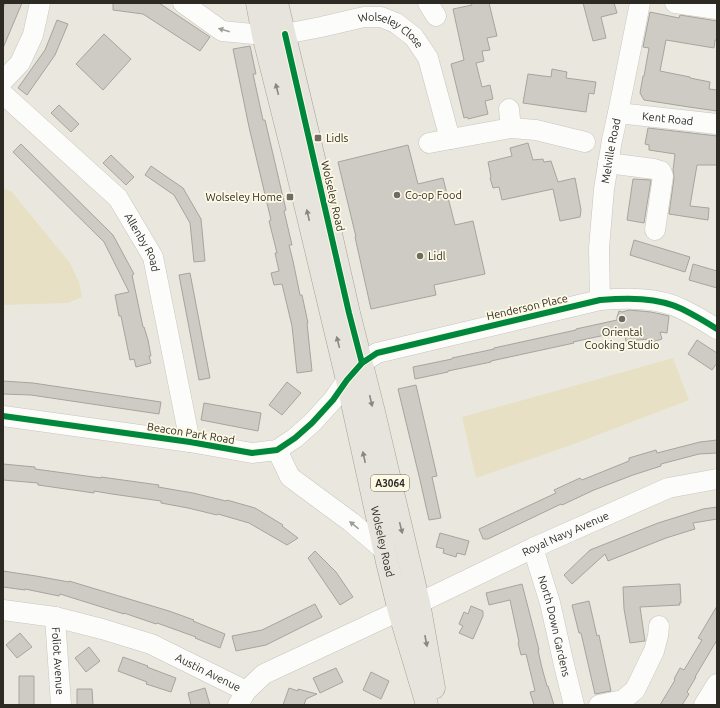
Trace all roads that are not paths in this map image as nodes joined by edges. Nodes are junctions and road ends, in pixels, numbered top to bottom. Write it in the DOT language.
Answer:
graph roads {
  1 [pos="40,3"];
  2 [pos="183,3"];
  3 [pos="257,3"];
  4 [pos="277,3"];
  5 [pos="640,3"];
  6 [pos="675,3"];
  7 [pos="717,10"];
  8 [pos="285,34"];
  9 [pos="263,35"];
  10 [pos="3,82"];
  11 [pos="3,94"];
  12 [pos="618,113"];
  13 [pos="717,124"];
  14 [pos="450,139"];
  15 [pos="429,142"];
  16 [pos="585,142"];
  17 [pos="608,163"];
  18 [pos="655,230"];
  19 [pos="600,300"];
  20 [pos="717,329"];
  21 [pos="362,363"];
  22 [pos="347,380"];
  23 [pos="3,416"];
  24 [pos="190,442"];
  25 [pos="277,450"];
  26 [pos="717,480"];
  27 [pos="533,548"];
  28 [pos="384,550"];
  29 [pos="419,603"];
  30 [pos="3,610"];
  31 [pos="399,611"];
  32 [pos="54,617"];
  33 [pos="658,626"];
  34 [pos="717,684"];
  35 [pos="246,700"];
  36 [pos="60,705"];
  37 [pos="427,705"];
  38 [pos="438,705"];
  39 [pos="574,705"];
  40 [pos="599,705"];
  41 [pos="704,705"];
  1 -- 10 [label="street"];
  9 -- 2 [label="street, Wolseley Close, one-way"];
  3 -- 9 [label="main road, Wolseley Road / A3064"];
  4 -- 8 [label="main road, Wolseley Road / A3064"];
  5 -- 12 [label="street, Melville Road"];
  6 -- 7 [label="street"];
  8 -- 9 [label="street, Wolseley Close"];
  8 -- 14 [label="street, Wolseley Close"];
  8 -- 21 [label="main road, Wolseley Road / A3064"];
  22 -- 9 [label="main road, Wolseley Road / A3064, one-way"];
  11 -- 24 [label="street, Allenby Road"];
  12 -- 13 [label="street, Kent Road"];
  12 -- 17 [label="street, Melville Road"];
  14 -- 15 [label="street"];
  14 -- 16 [label="street"];
  17 -- 18 [label="street"];
  17 -- 19 [label="street, Melville Road"];
  19 -- 20 [label="street, Henderson Place"];
  19 -- 21 [label="street, Henderson Place"];
  21 -- 22 [label="street, Henderson Place"];
  21 -- 29 [label="main road, Wolseley Road / A3064, one-way"];
  22 -- 25 [label="street, Beacon Park Road"];
  28 -- 22 [label="main road, Wolseley Road / A3064, one-way"];
  23 -- 24 [label="street, Beacon Park Road"];
  24 -- 25 [label="street, Beacon Park Road"];
  28 -- 25 [label="street, one-way"];
  26 -- 27 [label="street, Royal Navy Avenue"];
  27 -- 29 [label="street, Royal Navy Avenue"];
  27 -- 39 [label="street, North Down Gardens"];
  28 -- 31 [label="main road, Wolseley Road / A3064"];
  29 -- 38 [label="main road, Wolseley Road / A3064, one-way"];
  30 -- 32 [label="street, Austin Avenue"];
  31 -- 35 [label="street, Austin Avenue"];
  31 -- 37 [label="main road, Wolseley Road / A3064"];
  32 -- 35 [label="street, Austin Avenue"];
  32 -- 36 [label="street, Foliot Avenue"];
  33 -- 40 [label="street"];
  34 -- 41 [label="street"];
}
